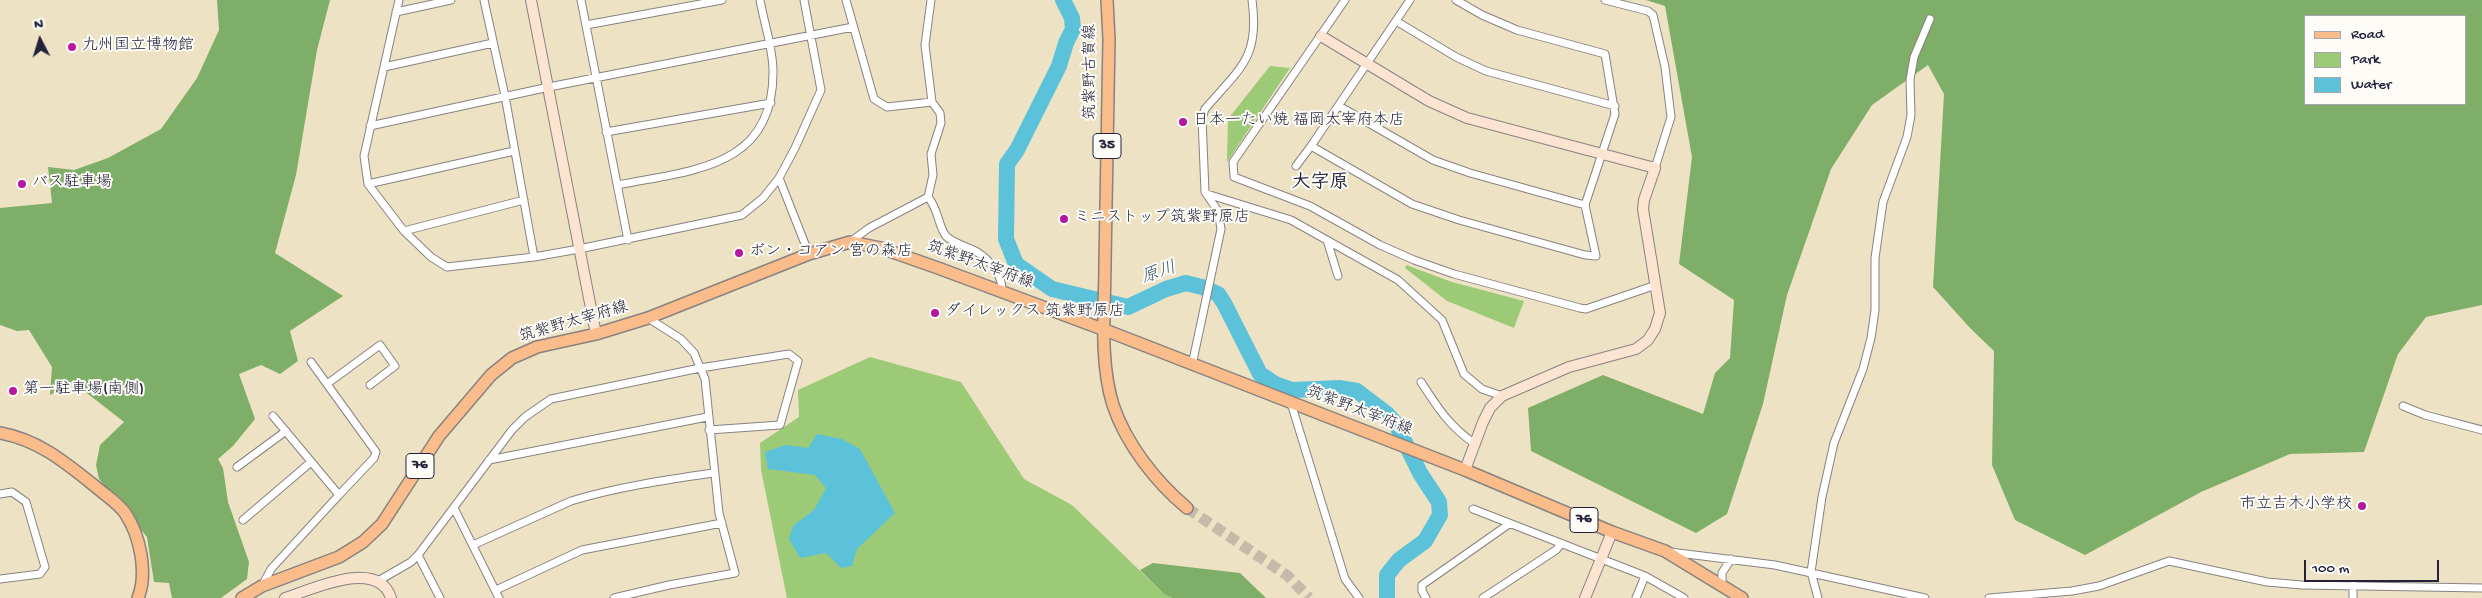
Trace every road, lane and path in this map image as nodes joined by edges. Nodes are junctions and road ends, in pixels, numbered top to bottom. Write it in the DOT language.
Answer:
graph roads {
  1 [pos="399,0"];
  2 [pos="451,0"];
  3 [pos="484,0"];
  4 [pos="531,0"];
  5 [pos="581,0"];
  6 [pos="722,0"];
  7 [pos="760,0"];
  8 [pos="804,0"];
  9 [pos="846,0"];
  10 [pos="931,0"];
  11 [pos="1107,0"];
  12 [pos="1252,0"];
  13 [pos="1346,0"];
  14 [pos="1410,0"];
  15 [pos="1456,0"];
  16 [pos="1605,0"];
  17 [pos="396,12"];
  18 [pos="1930,20"];
  19 [pos="1396,21"];
  20 [pos="586,25"];
  21 [pos="853,27"];
  22 [pos="811,34"];
  23 [pos="1321,36"];
  24 [pos="493,43"];
  25 [pos="769,43"];
  26 [pos="1366,63"];
  27 [pos="384,67"];
  28 [pos="597,77"];
  29 [pos="549,87"];
  30 [pos="505,96"];
  31 [pos="771,102"];
  32 [pos="932,102"];
  33 [pos="1339,106"];
  34 [pos="1615,106"];
  35 [pos="370,126"];
  36 [pos="606,132"];
  37 [pos="1311,146"];
  38 [pos="514,151"];
  39 [pos="1602,154"];
  40 [pos="1296,166"];
  41 [pos="1655,168"];
  42 [pos="779,178"];
  43 [pos="368,184"];
  44 [pos="618,185"];
  45 [pos="1207,194"];
  46 [pos="928,197"];
  47 [pos="524,200"];
  48 [pos="1585,205"];
  49 [pos="404,231"];
  50 [pos="628,240"];
  51 [pos="1327,240"];
  52 [pos="850,242"];
  53 [pos="579,250"];
  54 [pos="809,254"];
  55 [pos="534,257"];
  56 [pos="1338,276"];
  57 [pos="1656,285"];
  58 [pos="1002,292"];
  59 [pos="648,318"];
  60 [pos="1105,330"];
  61 [pos="596,334"];
  62 [pos="311,362"];
  63 [pos="1192,365"];
  64 [pos="700,368"];
  65 [pos="1421,382"];
  66 [pos="327,384"];
  67 [pos="370,385"];
  68 [pos="1502,396"];
  69 [pos="1291,403"];
  70 [pos="2403,406"];
  71 [pos="273,416"];
  72 [pos="707,417"];
  73 [pos="709,430"];
  74 [pos="2482,430"];
  75 [pos="286,431"];
  76 [pos="0,433"];
  77 [pos="1475,444"];
  78 [pos="489,460"];
  79 [pos="311,462"];
  80 [pos="236,467"];
  81 [pos="1465,470"];
  82 [pos="713,473"];
  83 [pos="0,494"];
  84 [pos="339,495"];
  85 [pos="454,508"];
  86 [pos="1187,508"];
  87 [pos="1473,509"];
  88 [pos="243,520"];
  89 [pos="722,523"];
  90 [pos="1509,524"];
  91 [pos="1612,532"];
  92 [pos="1561,544"];
  93 [pos="473,545"];
  94 [pos="1665,551"];
  95 [pos="418,555"];
  96 [pos="1600,559"];
  97 [pos="1731,559"];
  98 [pos="1811,572"];
  99 [pos="1645,576"];
  100 [pos="0,579"];
  101 [pos="378,581"];
  102 [pos="1722,584"];
  103 [pos="262,586"];
  104 [pos="2354,586"];
  105 [pos="2482,588"];
  106 [pos="496,590"];
  107 [pos="138,598"];
  108 [pos="242,598"];
  109 [pos="285,598"];
  110 [pos="390,598"];
  111 [pos="440,598"];
  112 [pos="500,598"];
  113 [pos="614,598"];
  114 [pos="1359,598"];
  115 [pos="1426,598"];
  116 [pos="1483,598"];
  117 [pos="1585,598"];
  118 [pos="1636,598"];
  119 [pos="1684,598"];
  120 [pos="1742,598"];
  121 [pos="1818,598"];
  122 [pos="1925,598"];
  123 [pos="1989,598"];
  124 [pos="2353,598"];
  1 -- 17 [label="street"];
  2 -- 17 [label="street"];
  3 -- 24 [label="street"];
  4 -- 29 [label="street"];
  5 -- 20 [label="street"];
  6 -- 20 [label="street"];
  7 -- 25 [label="street"];
  8 -- 22 [label="street"];
  9 -- 21 [label="street"];
  10 -- 32 [label="street"];
  11 -- 60 [label="main road, 筑紫野古賀線 / 35"];
  12 -- 45 [label="street"];
  13 -- 23 [label="street"];
  14 -- 19 [label="street"];
  15 -- 34 [label="street"];
  16 -- 41 [label="street"];
  17 -- 27 [label="street"];
  18 -- 98 [label="street"];
  19 -- 26 [label="street"];
  19 -- 34 [label="street"];
  20 -- 28 [label="street"];
  21 -- 22 [label="street"];
  21 -- 32 [label="street"];
  22 -- 25 [label="street"];
  22 -- 42 [label="street"];
  23 -- 26 [label="street"];
  23 -- 57 [label="street"];
  24 -- 27 [label="street"];
  24 -- 30 [label="street"];
  25 -- 28 [label="street"];
  25 -- 31 [label="street"];
  26 -- 33 [label="street"];
  26 -- 39 [label="street"];
  27 -- 35 [label="street"];
  28 -- 29 [label="street"];
  28 -- 36 [label="street"];
  29 -- 30 [label="street"];
  29 -- 53 [label="street"];
  30 -- 35 [label="street"];
  30 -- 38 [label="street"];
  31 -- 36 [label="street"];
  31 -- 44 [label="street"];
  32 -- 46 [label="street"];
  33 -- 37 [label="street"];
  33 -- 48 [label="street"];
  34 -- 39 [label="street"];
  35 -- 43 [label="street"];
  36 -- 44 [label="street"];
  37 -- 40 [label="street"];
  37 -- 48 [label="street"];
  38 -- 43 [label="street"];
  38 -- 47 [label="street"];
  39 -- 41 [label="street"];
  39 -- 48 [label="street"];
  41 -- 57 [label="street"];
  42 -- 50 [label="street"];
  42 -- 54 [label="street"];
  43 -- 49 [label="street"];
  44 -- 50 [label="street"];
  45 -- 51 [label="street"];
  45 -- 63 [label="street"];
  46 -- 52 [label="street"];
  46 -- 58 [label="street"];
  47 -- 49 [label="street"];
  47 -- 55 [label="street"];
  49 -- 55 [label="street"];
  50 -- 53 [label="street"];
  51 -- 56 [label="street"];
  51 -- 68 [label="street"];
  52 -- 54 [label="main road, 筑紫野太宰府線 / 76"];
  52 -- 58 [label="main road, 筑紫野太宰府線 / 76"];
  53 -- 55 [label="street"];
  53 -- 61 [label="street"];
  54 -- 59 [label="main road, 筑紫野太宰府線 / 76"];
  57 -- 68 [label="street"];
  58 -- 60 [label="main road, 筑紫野太宰府線 / 76"];
  59 -- 61 [label="main road, 筑紫野太宰府線 / 76"];
  59 -- 64 [label="street"];
  60 -- 63 [label="main road, 筑紫野太宰府線 / 76"];
  60 -- 86 [label="main road, 筑紫野古賀線 / 35"];
  61 -- 103 [label="main road, 筑紫野太宰府線 / 76"];
  62 -- 66 [label="street"];
  63 -- 69 [label="main road, 筑紫野太宰府線 / 76"];
  64 -- 72 [label="street"];
  64 -- 73 [label="street"];
  64 -- 78 [label="street"];
  65 -- 77 [label="street"];
  66 -- 67 [label="street"];
  66 -- 84 [label="street"];
  68 -- 77 [label="street"];
  69 -- 81 [label="main road, 筑紫野太宰府線 / 76"];
  69 -- 114 [label="street"];
  70 -- 74 [label="street"];
  71 -- 75 [label="street"];
  72 -- 73 [label="street"];
  72 -- 78 [label="street"];
  73 -- 82 [label="street"];
  75 -- 79 [label="street"];
  75 -- 80 [label="street"];
  76 -- 107 [label="main road"];
  77 -- 81 [label="street"];
  78 -- 85 [label="street"];
  79 -- 84 [label="street"];
  79 -- 88 [label="street"];
  81 -- 91 [label="main road, 筑紫野太宰府線 / 76"];
  82 -- 89 [label="street"];
  82 -- 93 [label="street"];
  83 -- 100 [label="street"];
  84 -- 103 [label="street"];
  85 -- 93 [label="street"];
  85 -- 95 [label="street"];
  87 -- 90 [label="street"];
  89 -- 106 [label="street"];
  89 -- 113 [label="street"];
  90 -- 92 [label="street"];
  90 -- 115 [label="street"];
  91 -- 94 [label="main road, 筑紫野太宰府線 / 76"];
  91 -- 96 [label="street"];
  92 -- 96 [label="street"];
  92 -- 116 [label="street"];
  93 -- 106 [label="street"];
  94 -- 97 [label="street"];
  94 -- 102 [label="main road, 筑紫野太宰府線 / 76"];
  95 -- 101 [label="street"];
  95 -- 111 [label="street"];
  96 -- 99 [label="street"];
  96 -- 117 [label="street"];
  97 -- 98 [label="street"];
  97 -- 102 [label="street"];
  98 -- 121 [label="street"];
  98 -- 122 [label="street"];
  99 -- 118 [label="street"];
  99 -- 119 [label="street"];
  101 -- 109 [label="street"];
  101 -- 110 [label="street"];
  102 -- 120 [label="main road, 筑紫野太宰府線 / 76"];
  103 -- 108 [label="main road, 筑紫野太宰府線 / 76"];
  104 -- 105 [label="street"];
  104 -- 123 [label="street"];
  104 -- 124 [label="street"];
  106 -- 112 [label="street"];
}
